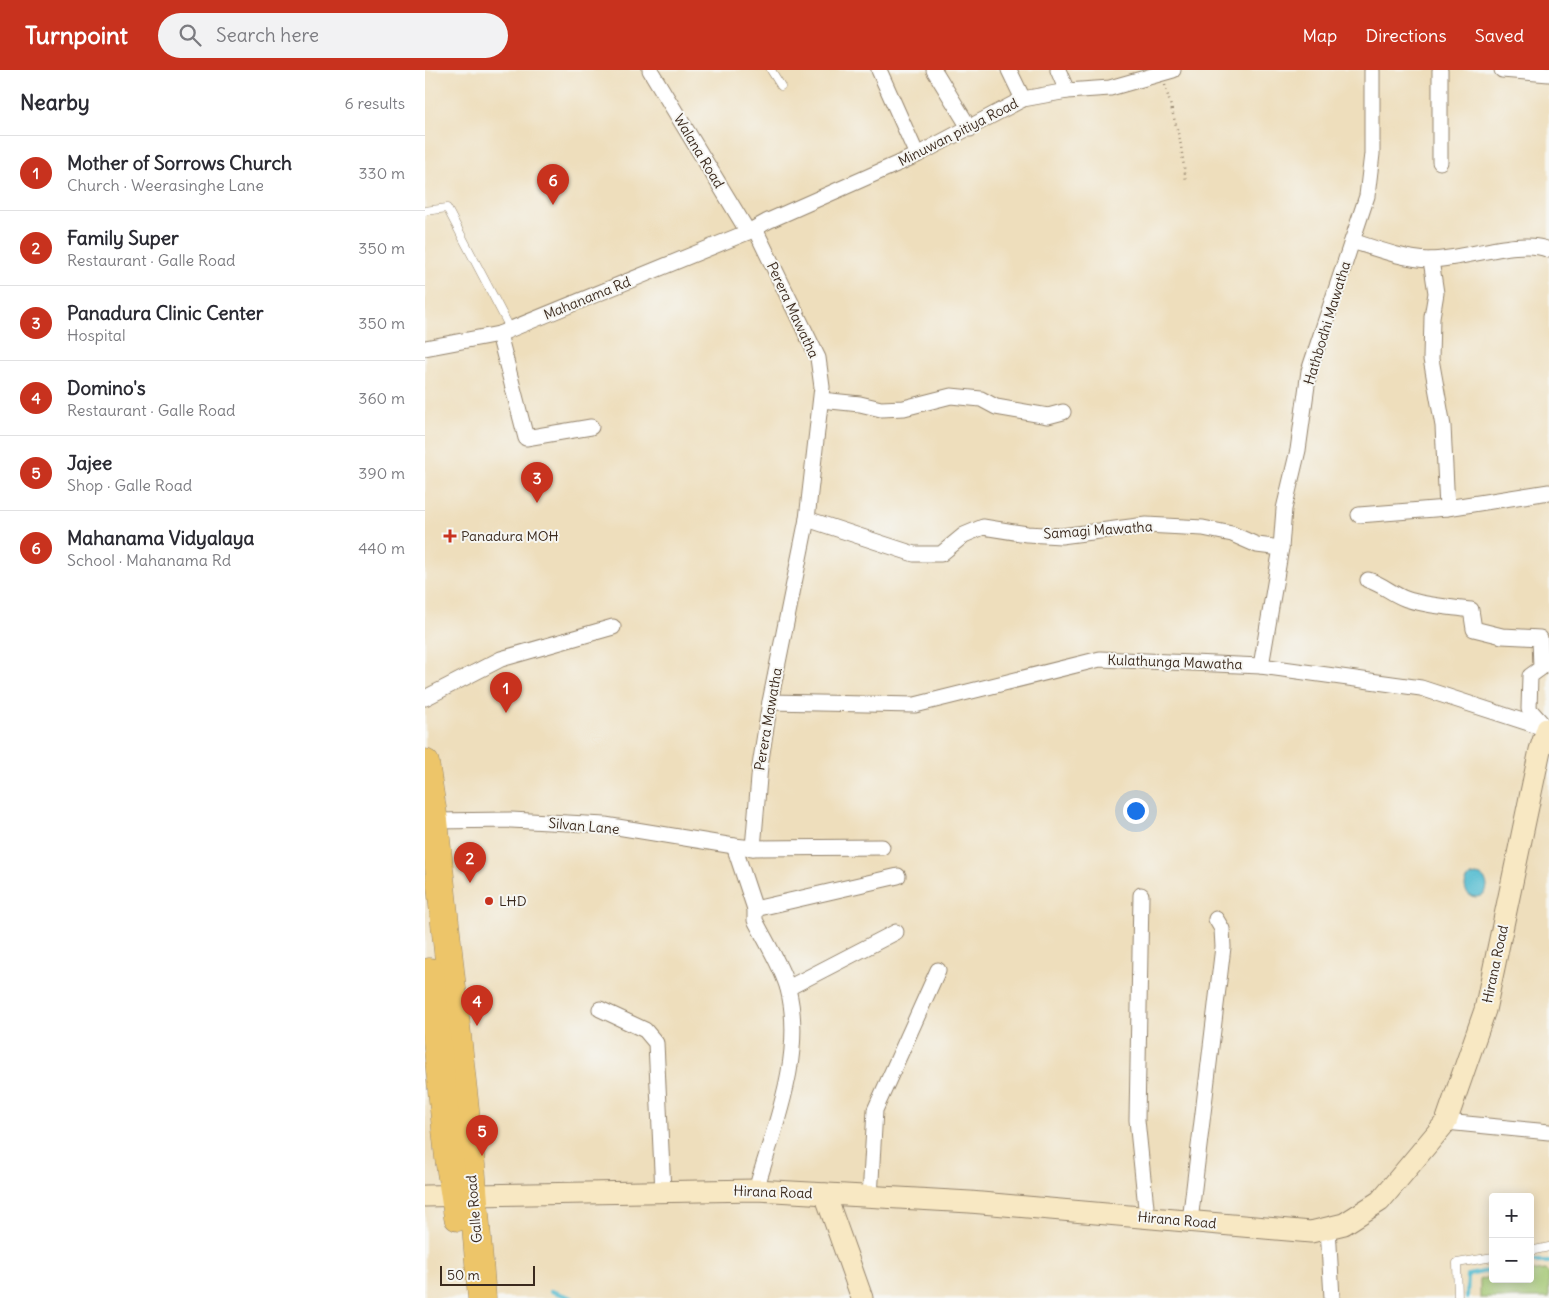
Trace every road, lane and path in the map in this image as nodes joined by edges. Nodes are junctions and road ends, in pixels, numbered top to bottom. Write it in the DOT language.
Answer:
graph roads {
  1 [pos="650,70"];
  2 [pos="771,70"];
  3 [pos="879,70"];
  4 [pos="934,70"];
  5 [pos="1009,70"];
  6 [pos="1058,70"];
  7 [pos="1372,70"];
  8 [pos="1440,70"];
  9 [pos="1502,70"];
  10 [pos="1162,73"];
  11 [pos="1549,74"];
  12 [pos="781,86"];
  13 [pos="1067,91"];
  14 [pos="1023,99"];
  15 [pos="970,129"];
  16 [pos="917,155"];
  17 [pos="1441,162"];
  18 [pos="1185,180"];
  19 [pos="425,211"];
  20 [pos="749,232"];
  21 [pos="1352,240"];
  22 [pos="1549,250"];
  23 [pos="1431,260"];
  24 [pos="505,332"];
  25 [pos="425,348"];
  26 [pos="821,400"];
  27 [pos="1063,412"];
  28 [pos="591,427"];
  29 [pos="1549,492"];
  30 [pos="1447,508"];
  31 [pos="1359,514"];
  32 [pos="807,518"];
  33 [pos="1281,548"];
  34 [pos="1368,580"];
  35 [pos="613,627"];
  36 [pos="1261,666"];
  37 [pos="425,698"];
  38 [pos="770,702"];
  39 [pos="1548,729"];
  40 [pos="425,764"];
  41 [pos="429,822"];
  42 [pos="734,846"];
  43 [pos="882,847"];
  44 [pos="753,848"];
  45 [pos="898,876"];
  46 [pos="1141,896"];
  47 [pos="755,909"];
  48 [pos="425,918"];
  49 [pos="1216,919"];
  50 [pos="896,932"];
  51 [pos="938,970"];
  52 [pos="788,988"];
  53 [pos="600,1009"];
  54 [pos="1445,1122"];
  55 [pos="1549,1132"];
  56 [pos="756,1190"];
  57 [pos="663,1192"];
  58 [pos="464,1194"];
  59 [pos="825,1194"];
  60 [pos="425,1196"];
  61 [pos="870,1197"];
  62 [pos="1147,1217"];
  63 [pos="1190,1221"];
  64 [pos="1329,1228"];
  65 [pos="1549,1247"];
  66 [pos="1534,1250"];
  67 [pos="1489,1258"];
  68 [pos="472,1265"];
  69 [pos="468,1298"];
  70 [pos="482,1298"];
  71 [pos="861,1298"];
  72 [pos="1332,1298"];
  73 [pos="1458,1298"];
  1 -- 20 [label="street, Walana Road"];
  2 -- 12 [label="lane"];
  3 -- 16 [label="street"];
  4 -- 15 [label="street"];
  5 -- 14 [label="street"];
  6 -- 13 [label="street"];
  7 -- 21 [label="street, Hathbodhi Mawatha"];
  8 -- 17 [label="street"];
  9 -- 11 [label="street"];
  10 -- 13 [label="street, Minuwan pitiya Road"];
  10 -- 18 [label="path"];
  13 -- 14 [label="street, Minuwan pitiya Road"];
  14 -- 15 [label="street, Minuwan pitiya Road"];
  15 -- 16 [label="street, Minuwan pitiya Road"];
  16 -- 20 [label="street, Minuwan pitiya Road"];
  19 -- 24 [label="lane"];
  20 -- 24 [label="street, Mahanama Rd"];
  20 -- 26 [label="street, Perera Mawatha"];
  21 -- 23 [label="street"];
  21 -- 33 [label="street, Hathbodhi Mawatha"];
  22 -- 23 [label="street"];
  23 -- 30 [label="street"];
  24 -- 25 [label="street, Mahanama Rd"];
  24 -- 28 [label="street"];
  26 -- 27 [label="street"];
  26 -- 32 [label="street, Perera Mawatha"];
  29 -- 30 [label="street"];
  30 -- 31 [label="street"];
  32 -- 33 [label="street, Samagi Mawatha"];
  32 -- 38 [label="street, Perera Mawatha"];
  33 -- 36 [label="street, Hathbodhi Mawatha"];
  34 -- 39 [label="street"];
  35 -- 37 [label="street"];
  36 -- 38 [label="street, Kulathunga Mawatha"];
  36 -- 39 [label="street, Kulathunga Mawatha"];
  38 -- 44 [label="street, Perera Mawatha"];
  39 -- 54 [label="street, Hirana Road"];
  40 -- 41 [label="highway, Galle Road"];
  41 -- 42 [label="street, Silvan Lane"];
  41 -- 58 [label="highway, Galle Road"];
  42 -- 44 [label="street"];
  42 -- 47 [label="street"];
  43 -- 44 [label="street"];
  45 -- 47 [label="street"];
  46 -- 62 [label="street"];
  47 -- 52 [label="street"];
  48 -- 58 [label="highway, Galle Road"];
  49 -- 63 [label="street"];
  50 -- 52 [label="street"];
  51 -- 61 [label="street"];
  52 -- 56 [label="street"];
  53 -- 57 [label="street"];
  54 -- 55 [label="street"];
  54 -- 64 [label="street, Hirana Road"];
  56 -- 57 [label="street, Hirana Road"];
  56 -- 59 [label="street, Hirana Road"];
  57 -- 58 [label="street, Hirana Road"];
  58 -- 60 [label="street, Hirana Road"];
  58 -- 68 [label="highway, Galle Road"];
  59 -- 61 [label="street, Hirana Road"];
  59 -- 71 [label="street"];
  61 -- 62 [label="street, Hirana Road"];
  62 -- 63 [label="street, Hirana Road"];
  63 -- 64 [label="street, Hirana Road"];
  64 -- 72 [label="street"];
  65 -- 66 [label="lane"];
  67 -- 73 [label="lane"];
  68 -- 69 [label="highway, Galle Road"];
  68 -- 70 [label="highway, Galle Road"];
}
